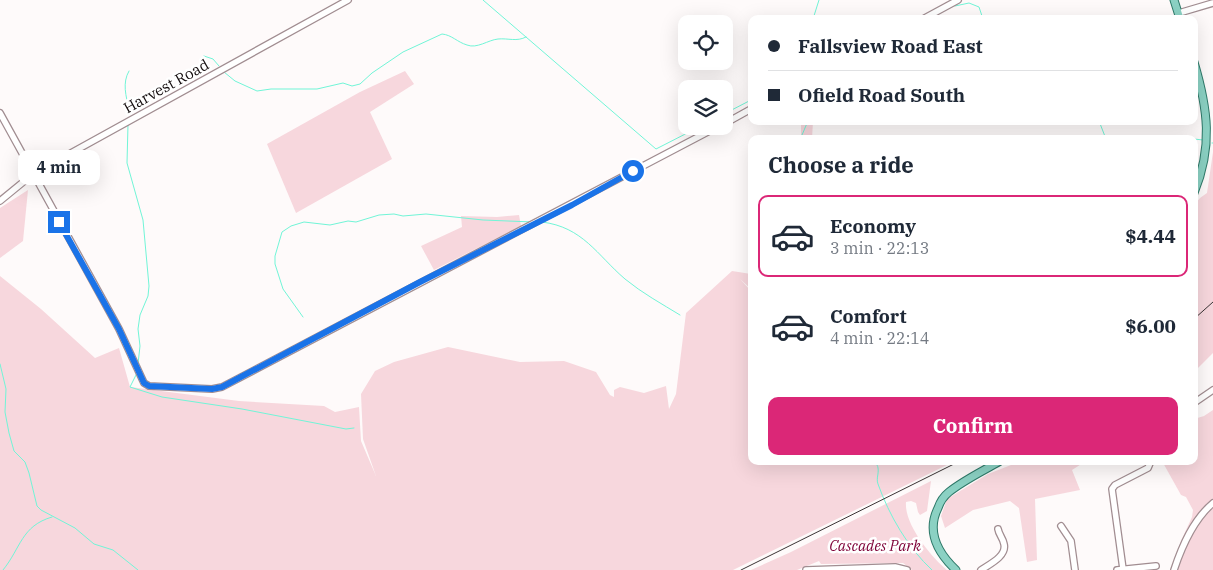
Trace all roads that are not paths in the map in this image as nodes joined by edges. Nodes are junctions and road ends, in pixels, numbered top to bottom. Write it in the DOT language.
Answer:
graph roads {
  1 [pos="348,0"];
  2 [pos="958,0"];
  3 [pos="1174,0"];
  4 [pos="1213,3"];
  5 [pos="930,15"];
  6 [pos="1179,15"];
  7 [pos="1182,15"];
  8 [pos="1198,76"];
  9 [pos="748,111"];
  10 [pos="0,113"];
  11 [pos="733,119"];
  12 [pos="701,135"];
  13 [pos="33,174"];
  14 [pos="1198,183"];
  15 [pos="0,201"];
  16 [pos="1213,390"];
  17 [pos="1198,400"];
  18 [pos="993,465"];
  19 [pos="1149,465"];
  20 [pos="1213,503"];
  21 [pos="1061,526"];
  22 [pos="998,529"];
  23 [pos="1156,566"];
  24 [pos="1175,567"];
  25 [pos="820,569"];
  26 [pos="1124,569"];
  27 [pos="806,570"];
  28 [pos="907,570"];
  29 [pos="956,570"];
  30 [pos="981,570"];
  31 [pos="1075,570"];
  1 -- 13 [label="street, Harvest Road"];
  2 -- 5 [label="street"];
  3 -- 6 [label="main road"];
  4 -- 7 [label="street"];
  8 -- 14 [label="main road"];
  9 -- 11 [label="street"];
  10 -- 13 [label="street"];
  12 -- 13 [label="street"];
  13 -- 15 [label="street, Harvest Road"];
  16 -- 17 [label="street"];
  18 -- 29 [label="main road"];
  19 -- 26 [label="street"];
  20 -- 24 [label="street"];
  21 -- 31 [label="street"];
  22 -- 30 [label="street"];
  23 -- 26 [label="street"];
  25 -- 27 [label="street"];
  25 -- 28 [label="street"];
}
